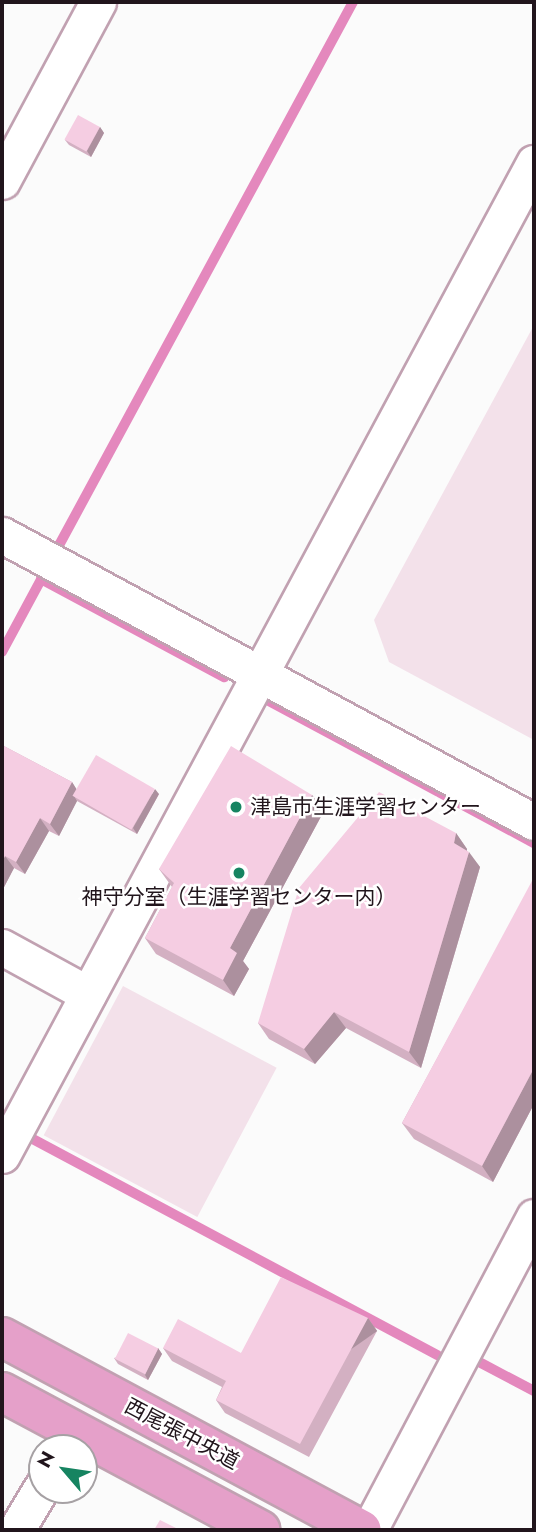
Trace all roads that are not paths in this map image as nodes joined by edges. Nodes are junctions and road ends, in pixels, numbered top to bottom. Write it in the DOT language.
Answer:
graph roads {
  1 [pos="98,2"];
  2 [pos="534,163"];
  3 [pos="2,181"];
  4 [pos="2,536"];
  5 [pos="260,674"];
  6 [pos="534,822"];
  7 [pos="2,947"];
  8 [pos="88,994"];
  9 [pos="2,1155"];
  10 [pos="534,1217"];
  11 [pos="2,1337"];
  12 [pos="2,1392"];
  13 [pos="62,1434"];
  14 [pos="98,1453"];
  15 [pos="32,1504"];
  16 [pos="16,1530"];
  17 [pos="260,1530"];
  18 [pos="362,1530"];
  19 [pos="369,1530"];
  1 -- 3 [label="street"];
  2 -- 5 [label="street"];
  4 -- 5 [label="street"];
  5 -- 6 [label="street"];
  5 -- 8 [label="street"];
  7 -- 8 [label="street"];
  8 -- 9 [label="street"];
  10 -- 19 [label="street"];
  11 -- 18 [label="main road, 西尾張中央道"];
  12 -- 13 [label="main road"];
  14 -- 17 [label="main road"];
  15 -- 16 [label="street"];
}
